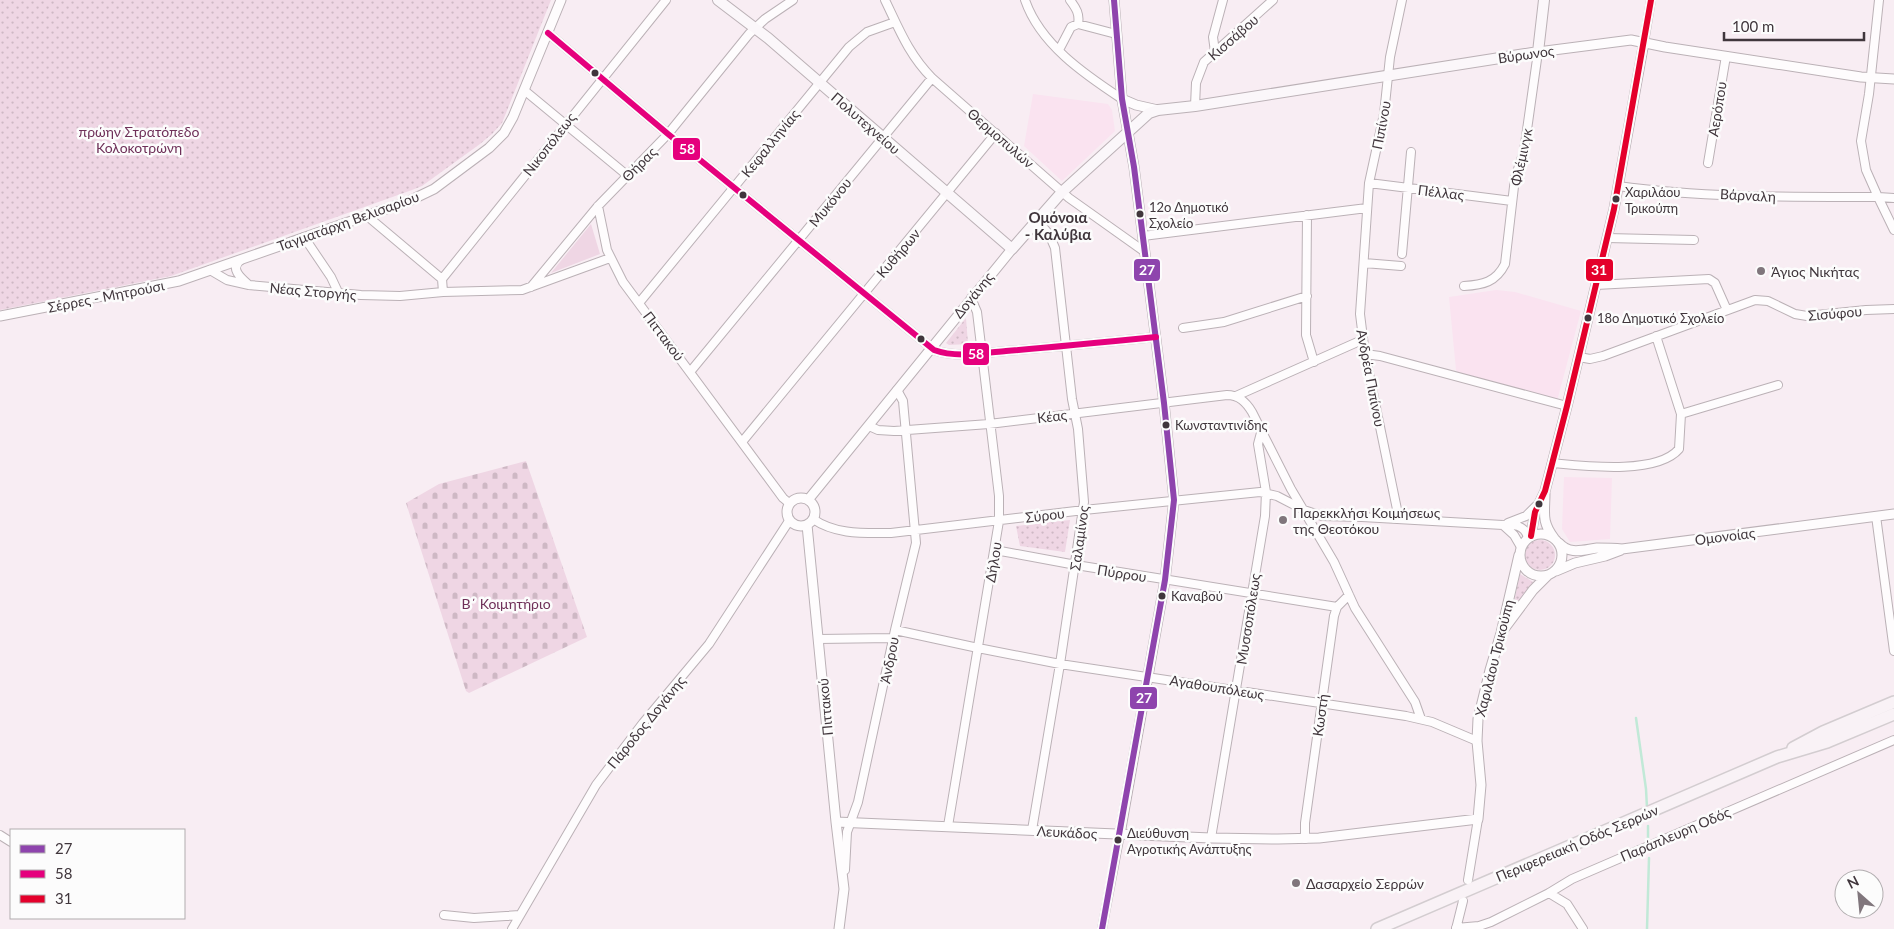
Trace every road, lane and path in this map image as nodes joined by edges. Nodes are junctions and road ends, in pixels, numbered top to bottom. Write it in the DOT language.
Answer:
graph roads {
  1 [pos="561,0"];
  2 [pos="666,0"];
  3 [pos="718,0"];
  4 [pos="793,0"];
  5 [pos="885,0"];
  6 [pos="1025,0"];
  7 [pos="1070,0"];
  8 [pos="1114,0"];
  9 [pos="1223,0"];
  10 [pos="1273,0"];
  11 [pos="1402,0"];
  12 [pos="1544,0"];
  13 [pos="1651,0"];
  14 [pos="1879,0"];
  15 [pos="896,22"];
  16 [pos="1078,24"];
  17 [pos="755,28"];
  18 [pos="548,33"];
  19 [pos="1116,34"];
  20 [pos="1644,42"];
  21 [pos="1059,50"];
  22 [pos="1215,52"];
  23 [pos="1538,52"];
  24 [pos="1726,56"];
  25 [pos="1388,75"];
  26 [pos="932,78"];
  27 [pos="1871,78"];
  28 [pos="601,79"];
  29 [pos="1894,79"];
  30 [pos="819,82"];
  31 [pos="524,90"];
  32 [pos="1122,98"];
  33 [pos="1195,106"];
  34 [pos="1158,110"];
  35 [pos="565,124"];
  36 [pos="1127,131"];
  37 [pos="996,133"];
  38 [pos="668,134"];
  39 [pos="883,138"];
  40 [pos="1411,152"];
  41 [pos="1708,163"];
  42 [pos="628,176"];
  43 [pos="1370,179"];
  44 [pos="1618,186"];
  45 [pos="734,188"];
  46 [pos="1408,188"];
  47 [pos="1062,192"];
  48 [pos="948,193"];
  49 [pos="1878,197"];
  50 [pos="1894,198"];
  51 [pos="1512,201"];
  52 [pos="598,206"];
  53 [pos="1367,208"];
  54 [pos="366,215"];
  55 [pos="1307,215"];
  56 [pos="1037,220"];
  57 [pos="1894,230"];
  58 [pos="1143,236"];
  59 [pos="304,237"];
  60 [pos="1607,238"];
  61 [pos="1694,240"];
  62 [pos="798,241"];
  63 [pos="1012,249"];
  64 [pos="1145,252"];
  65 [pos="1402,254"];
  66 [pos="243,258"];
  67 [pos="610,258"];
  68 [pos="1364,263"];
  69 [pos="1400,266"];
  70 [pos="210,270"];
  71 [pos="442,279"];
  72 [pos="249,285"];
  73 [pos="1596,285"];
  74 [pos="1464,286"];
  75 [pos="530,288"];
  76 [pos="338,292"];
  77 [pos="443,292"];
  78 [pos="864,294"];
  79 [pos="1307,296"];
  80 [pos="971,298"];
  81 [pos="639,303"];
  82 [pos="1894,309"];
  83 [pos="1727,310"];
  84 [pos="0,316"];
  85 [pos="1183,328"];
  86 [pos="1656,336"];
  87 [pos="1156,337"];
  88 [pos="1362,340"];
  89 [pos="1066,347"];
  90 [pos="931,348"];
  91 [pos="981,353"];
  92 [pos="1365,354"];
  93 [pos="1579,357"];
  94 [pos="1314,362"];
  95 [pos="690,372"];
  96 [pos="1778,385"];
  97 [pos="897,390"];
  98 [pos="1236,396"];
  99 [pos="1164,403"];
  100 [pos="1567,406"];
  101 [pos="1075,413"];
  102 [pos="1681,414"];
  103 [pos="989,424"];
  104 [pos="869,426"];
  105 [pos="1262,429"];
  106 [pos="905,430"];
  107 [pos="742,442"];
  108 [pos="1552,463"];
  109 [pos="1545,491"];
  110 [pos="1266,492"];
  111 [pos="808,500"];
  112 [pos="1174,500"];
  113 [pos="789,503"];
  114 [pos="1538,505"];
  115 [pos="1084,510"];
  116 [pos="1304,510"];
  117 [pos="1894,514"];
  118 [pos="1876,516"];
  119 [pos="1399,519"];
  120 [pos="789,521"];
  121 [pos="999,521"];
  122 [pos="810,522"];
  123 [pos="1503,525"];
  124 [pos="915,532"];
  125 [pos="1530,537"];
  126 [pos="1556,541"];
  127 [pos="995,550"];
  128 [pos="1622,550"];
  129 [pos="1520,551"];
  130 [pos="1076,565"];
  131 [pos="1551,573"];
  132 [pos="1165,580"];
  133 [pos="1890,589"];
  134 [pos="1251,594"];
  135 [pos="1349,595"];
  136 [pos="1337,607"];
  137 [pos="895,630"];
  138 [pos="1501,633"];
  139 [pos="893,638"];
  140 [pos="818,639"];
  141 [pos="978,648"];
  142 [pos="1894,651"];
  143 [pos="1060,664"];
  144 [pos="1147,676"];
  145 [pos="1236,690"];
  146 [pos="1894,702"];
  147 [pos="1322,703"];
  148 [pos="1894,714"];
  149 [pos="1420,719"];
  150 [pos="1894,740"];
  151 [pos="1477,741"];
  152 [pos="1777,757"];
  153 [pos="1478,819"];
  154 [pos="836,822"];
  155 [pos="850,822"];
  156 [pos="948,826"];
  157 [pos="1032,830"];
  158 [pos="1120,834"];
  159 [pos="1211,838"];
  160 [pos="1305,839"];
  161 [pos="1468,880"];
  162 [pos="844,889"];
  163 [pos="1549,893"];
  164 [pos="1463,901"];
  165 [pos="444,915"];
  166 [pos="520,915"];
  167 [pos="512,929"];
  168 [pos="839,929"];
  169 [pos="1102,929"];
  170 [pos="1377,929"];
  171 [pos="1456,929"];
  172 [pos="1583,929"];
  1 -- 18 [label="street, Ταγματάρχη Βελισαρίου"];
  2 -- 28 [label="street, Νικοπόλεως"];
  3 -- 17 [label="main road, Πολυτεχνείου"];
  4 -- 17 [label="street, Θήρας"];
  5 -- 15 [label="street, Θερμοπυλών"];
  6 -- 21 [label="street"];
  7 -- 16 [label="street"];
  8 -- 19 [label="street"];
  9 -- 22 [label="street"];
  10 -- 22 [label="street, Κισσάβου"];
  11 -- 25 [label="street, Πιπίνου"];
  12 -- 23 [label="main road, Φλέμινγκ"];
  13 -- 20 [label="street"];
  14 -- 27 [label="street"];
  15 -- 26 [label="street, Θερμοπυλών"];
  15 -- 30 [label="street, Κεφαλληνίας"];
  16 -- 19 [label="street"];
  16 -- 21 [label="street"];
  17 -- 30 [label="main road, Πολυτεχνείου"];
  17 -- 38 [label="street, Θήρας"];
  18 -- 28 [label="street"];
  18 -- 31 [label="street, Ταγματάρχη Βελισαρίου"];
  19 -- 32 [label="street"];
  20 -- 23 [label="street, Βύρωνος"];
  20 -- 24 [label="street, Βύρωνος"];
  20 -- 44 [label="street"];
  21 -- 32 [label="street"];
  22 -- 33 [label="street, Κισσάβου"];
  23 -- 25 [label="main road, Βύρωνος"];
  23 -- 51 [label="street, Φλέμινγκ"];
  24 -- 27 [label="street, Βύρωνος"];
  24 -- 41 [label="street, Αερόπου"];
  25 -- 33 [label="main road, Βύρωνος"];
  25 -- 43 [label="street, Πιπίνου"];
  26 -- 37 [label="street, Θερμοπυλών"];
  26 -- 39 [label="street, Μυκόνου"];
  27 -- 29 [label="street, Βύρωνος"];
  27 -- 49 [label="street"];
  28 -- 35 [label="street, Νικοπόλεως"];
  28 -- 38 [label="street"];
  30 -- 39 [label="main road, Πολυτεχνείου"];
  30 -- 45 [label="street, Κεφαλληνίας"];
  31 -- 35 [label="street"];
  31 -- 54 [label="street, Ταγματάρχη Βελισαρίου"];
  32 -- 34 [label="street"];
  32 -- 36 [label="street"];
  33 -- 34 [label="main road, Βύρωνος"];
  34 -- 36 [label="main road, Δογάνης"];
  35 -- 42 [label="street"];
  35 -- 71 [label="street, Νικοπόλεως"];
  36 -- 47 [label="main road, Δογάνης"];
  36 -- 58 [label="street"];
  37 -- 47 [label="street, Θερμοπυλών"];
  37 -- 48 [label="street, Κυθήρων"];
  38 -- 42 [label="street, Θήρας"];
  38 -- 45 [label="street"];
  39 -- 48 [label="main road, Πολυτεχνείου"];
  39 -- 62 [label="street, Μυκόνου"];
  40 -- 46 [label="street"];
  42 -- 52 [label="street, Θήρας"];
  43 -- 46 [label="street, Πέλλας"];
  43 -- 53 [label="street, Ανδρέα Πιπίνου"];
  44 -- 49 [label="street, Βάρναλη"];
  44 -- 60 [label="street"];
  45 -- 62 [label="street"];
  45 -- 81 [label="street, Κεφαλληνίας"];
  46 -- 51 [label="street, Πέλλας"];
  46 -- 65 [label="street"];
  47 -- 56 [label="main road, Δογάνης"];
  47 -- 64 [label="street, Θερμοπυλών"];
  48 -- 63 [label="main road, Πολυτεχνείου"];
  48 -- 78 [label="street, Κυθήρων"];
  49 -- 50 [label="street, Βάρναλη"];
  49 -- 57 [label="street"];
  51 -- 74 [label="street, Φλέμινγκ"];
  52 -- 67 [label="street, Πιττακού"];
  52 -- 75 [label="street, Θήρας"];
  53 -- 55 [label="street"];
  53 -- 68 [label="street, Ανδρέα Πιπίνου"];
  54 -- 59 [label="street, Ταγματάρχη Βελισαρίου"];
  54 -- 71 [label="street"];
  55 -- 58 [label="street"];
  55 -- 79 [label="street"];
  56 -- 63 [label="main road, Δογάνης"];
  56 -- 89 [label="street, Σαλαμίνος"];
  58 -- 64 [label="street"];
  59 -- 66 [label="street, Ταγματάρχη Βελισαρίου"];
  59 -- 76 [label="street"];
  60 -- 61 [label="street"];
  60 -- 73 [label="street"];
  62 -- 78 [label="street"];
  62 -- 95 [label="street, Μυκόνου"];
  63 -- 80 [label="street, Δογάνης"];
  64 -- 87 [label="street"];
  66 -- 70 [label="street, Ταγματάρχη Βελισαρίου"];
  66 -- 72 [label="street"];
  67 -- 75 [label="street, Νέας Στοργής"];
  67 -- 81 [label="street, Πιττακού"];
  68 -- 69 [label="street"];
  68 -- 88 [label="street, Ανδρέα Πιπίνου"];
  70 -- 72 [label="street, Νέας Στοργής"];
  70 -- 84 [label="street, Σέρρες - Μητρούσι"];
  71 -- 77 [label="street"];
  72 -- 76 [label="street, Νέας Στοργής"];
  73 -- 83 [label="street"];
  73 -- 93 [label="street"];
  75 -- 77 [label="street, Νέας Στοργής"];
  76 -- 77 [label="street, Νέας Στοργής"];
  78 -- 90 [label="street"];
  78 -- 107 [label="street, Κυθήρων"];
  79 -- 85 [label="street"];
  79 -- 94 [label="street"];
  80 -- 90 [label="street, Δογάνης"];
  80 -- 91 [label="street, Δήλου"];
  81 -- 95 [label="street, Πιττακού"];
  82 -- 83 [label="street, Σισύφου"];
  83 -- 86 [label="street, Σισύφου"];
  86 -- 93 [label="street, Σισύφου"];
  86 -- 102 [label="street"];
  87 -- 89 [label="street"];
  87 -- 99 [label="street"];
  88 -- 92 [label="street, Ανδρέα Πιπίνου"];
  88 -- 94 [label="street"];
  89 -- 91 [label="street"];
  89 -- 101 [label="street, Σαλαμίνος"];
  90 -- 91 [label="street"];
  90 -- 97 [label="street, Δογάνης"];
  91 -- 103 [label="street, Δήλου"];
  92 -- 100 [label="street"];
  92 -- 119 [label="street, Ανδρέα Πιπίνου"];
  93 -- 100 [label="street"];
  94 -- 98 [label="street"];
  95 -- 107 [label="street, Πιττακού"];
  96 -- 102 [label="street"];
  97 -- 104 [label="street, Δογάνης"];
  97 -- 106 [label="street, Άνδρου"];
  98 -- 99 [label="street, Κέας"];
  98 -- 105 [label="street"];
  99 -- 101 [label="street, Κέας"];
  99 -- 112 [label="street"];
  100 -- 108 [label="street"];
  101 -- 103 [label="street, Κέας"];
  101 -- 115 [label="street, Σαλαμίνος"];
  102 -- 108 [label="street"];
  103 -- 106 [label="street, Κέας"];
  103 -- 121 [label="street, Δήλου"];
  104 -- 106 [label="street, Κέας"];
  104 -- 111 [label="street, Δογάνης"];
  105 -- 110 [label="street, Μυσσοπόλεως"];
  105 -- 116 [label="street"];
  106 -- 124 [label="street, Άνδρου"];
  107 -- 113 [label="street, Πιττακού"];
  108 -- 109 [label="street"];
  109 -- 114 [label="street"];
  109 -- 126 [label="street"];
  110 -- 112 [label="street, Σύρου"];
  110 -- 116 [label="street, Σύρου"];
  110 -- 134 [label="street, Μυσσοπόλεως"];
  111 -- 113 [label="street"];
  111 -- 122 [label="street"];
  112 -- 115 [label="street, Σύρου"];
  112 -- 132 [label="street"];
  113 -- 120 [label="street"];
  114 -- 123 [label="street"];
  114 -- 125 [label="street"];
  115 -- 121 [label="street, Σύρου"];
  115 -- 130 [label="street, Σαλαμίνος"];
  116 -- 119 [label="street"];
  116 -- 135 [label="street"];
  117 -- 118 [label="street, Ομονοίας"];
  118 -- 128 [label="street, Ομονοίας"];
  118 -- 133 [label="street"];
  119 -- 123 [label="street"];
  120 -- 122 [label="street"];
  120 -- 166 [label="street, Πάροδος Δογάνης"];
  121 -- 124 [label="street, Σύρου"];
  121 -- 127 [label="street, Δήλου"];
  122 -- 124 [label="street, Σύρου"];
  122 -- 140 [label="street, Πιττακού"];
  123 -- 125 [label="street"];
  123 -- 129 [label="street"];
  124 -- 137 [label="street, Άνδρου"];
  125 -- 126 [label="street"];
  125 -- 129 [label="street"];
  126 -- 128 [label="street, Ομονοίας"];
  126 -- 131 [label="street"];
  127 -- 130 [label="street, Πύρρου"];
  127 -- 141 [label="street, Δήλου"];
  128 -- 131 [label="street"];
  129 -- 131 [label="street"];
  129 -- 138 [label="street, Χαριλάου Τρικούπη"];
  130 -- 132 [label="street, Πύρρου"];
  130 -- 143 [label="street, Σαλαμίνος"];
  131 -- 138 [label="street"];
  132 -- 134 [label="street, Πύρρου"];
  132 -- 144 [label="street"];
  133 -- 142 [label="street"];
  134 -- 136 [label="street, Πύρρου"];
  134 -- 145 [label="street, Μυσσοπόλεως"];
  135 -- 136 [label="street"];
  135 -- 149 [label="street"];
  136 -- 147 [label="street, Κωστή"];
  137 -- 139 [label="street, Άνδρου"];
  137 -- 141 [label="street, Αγαθουπόλεως"];
  138 -- 151 [label="street, Χαριλάου Τρικούπη"];
  139 -- 140 [label="street"];
  139 -- 155 [label="street, Άνδρου"];
  140 -- 154 [label="street, Πιττακού"];
  141 -- 143 [label="street, Αγαθουπόλεως"];
  141 -- 156 [label="street, Δήλου"];
  143 -- 144 [label="street, Αγαθουπόλεως"];
  143 -- 157 [label="street, Σαλαμίνος"];
  144 -- 145 [label="street, Αγαθουπόλεως"];
  144 -- 158 [label="street"];
  145 -- 147 [label="street, Αγαθουπόλεως"];
  145 -- 159 [label="street, Μυσσοπόλεως"];
  146 -- 152 [label="main road, Περιφερειακή Οδός Σερρών"];
  147 -- 149 [label="street, Αγαθουπόλεως"];
  147 -- 160 [label="street, Κωστή"];
  148 -- 152 [label="main road, Περιφερειακή Οδός Σερρών"];
  149 -- 151 [label="street, Αγαθουπόλεως"];
  150 -- 163 [label="street, Παράπλευρη Οδός"];
  151 -- 153 [label="street, Χαριλάου Τρικούπη"];
  152 -- 170 [label="main road, Περιφερειακή Οδός Σερρών"];
  153 -- 160 [label="street, Λευκάδος"];
  153 -- 161 [label="street, Χαριλάου Τρικούπη"];
  154 -- 155 [label="street, Λευκάδος"];
  154 -- 162 [label="street, Πιττακού"];
  155 -- 156 [label="street, Λευκάδος"];
  155 -- 162 [label="street, Άνδρου"];
  156 -- 157 [label="street, Λευκάδος"];
  157 -- 158 [label="street, Λευκάδος"];
  158 -- 159 [label="street, Λευκάδος"];
  158 -- 169 [label="street"];
  159 -- 160 [label="street, Λευκάδος"];
  162 -- 168 [label="street, Άνδρου"];
  163 -- 171 [label="street, Παράπλευρη Οδός"];
  163 -- 172 [label="street"];
  164 -- 171 [label="street"];
  165 -- 166 [label="street"];
  166 -- 167 [label="street, Πάροδος Δογάνης"];
}
